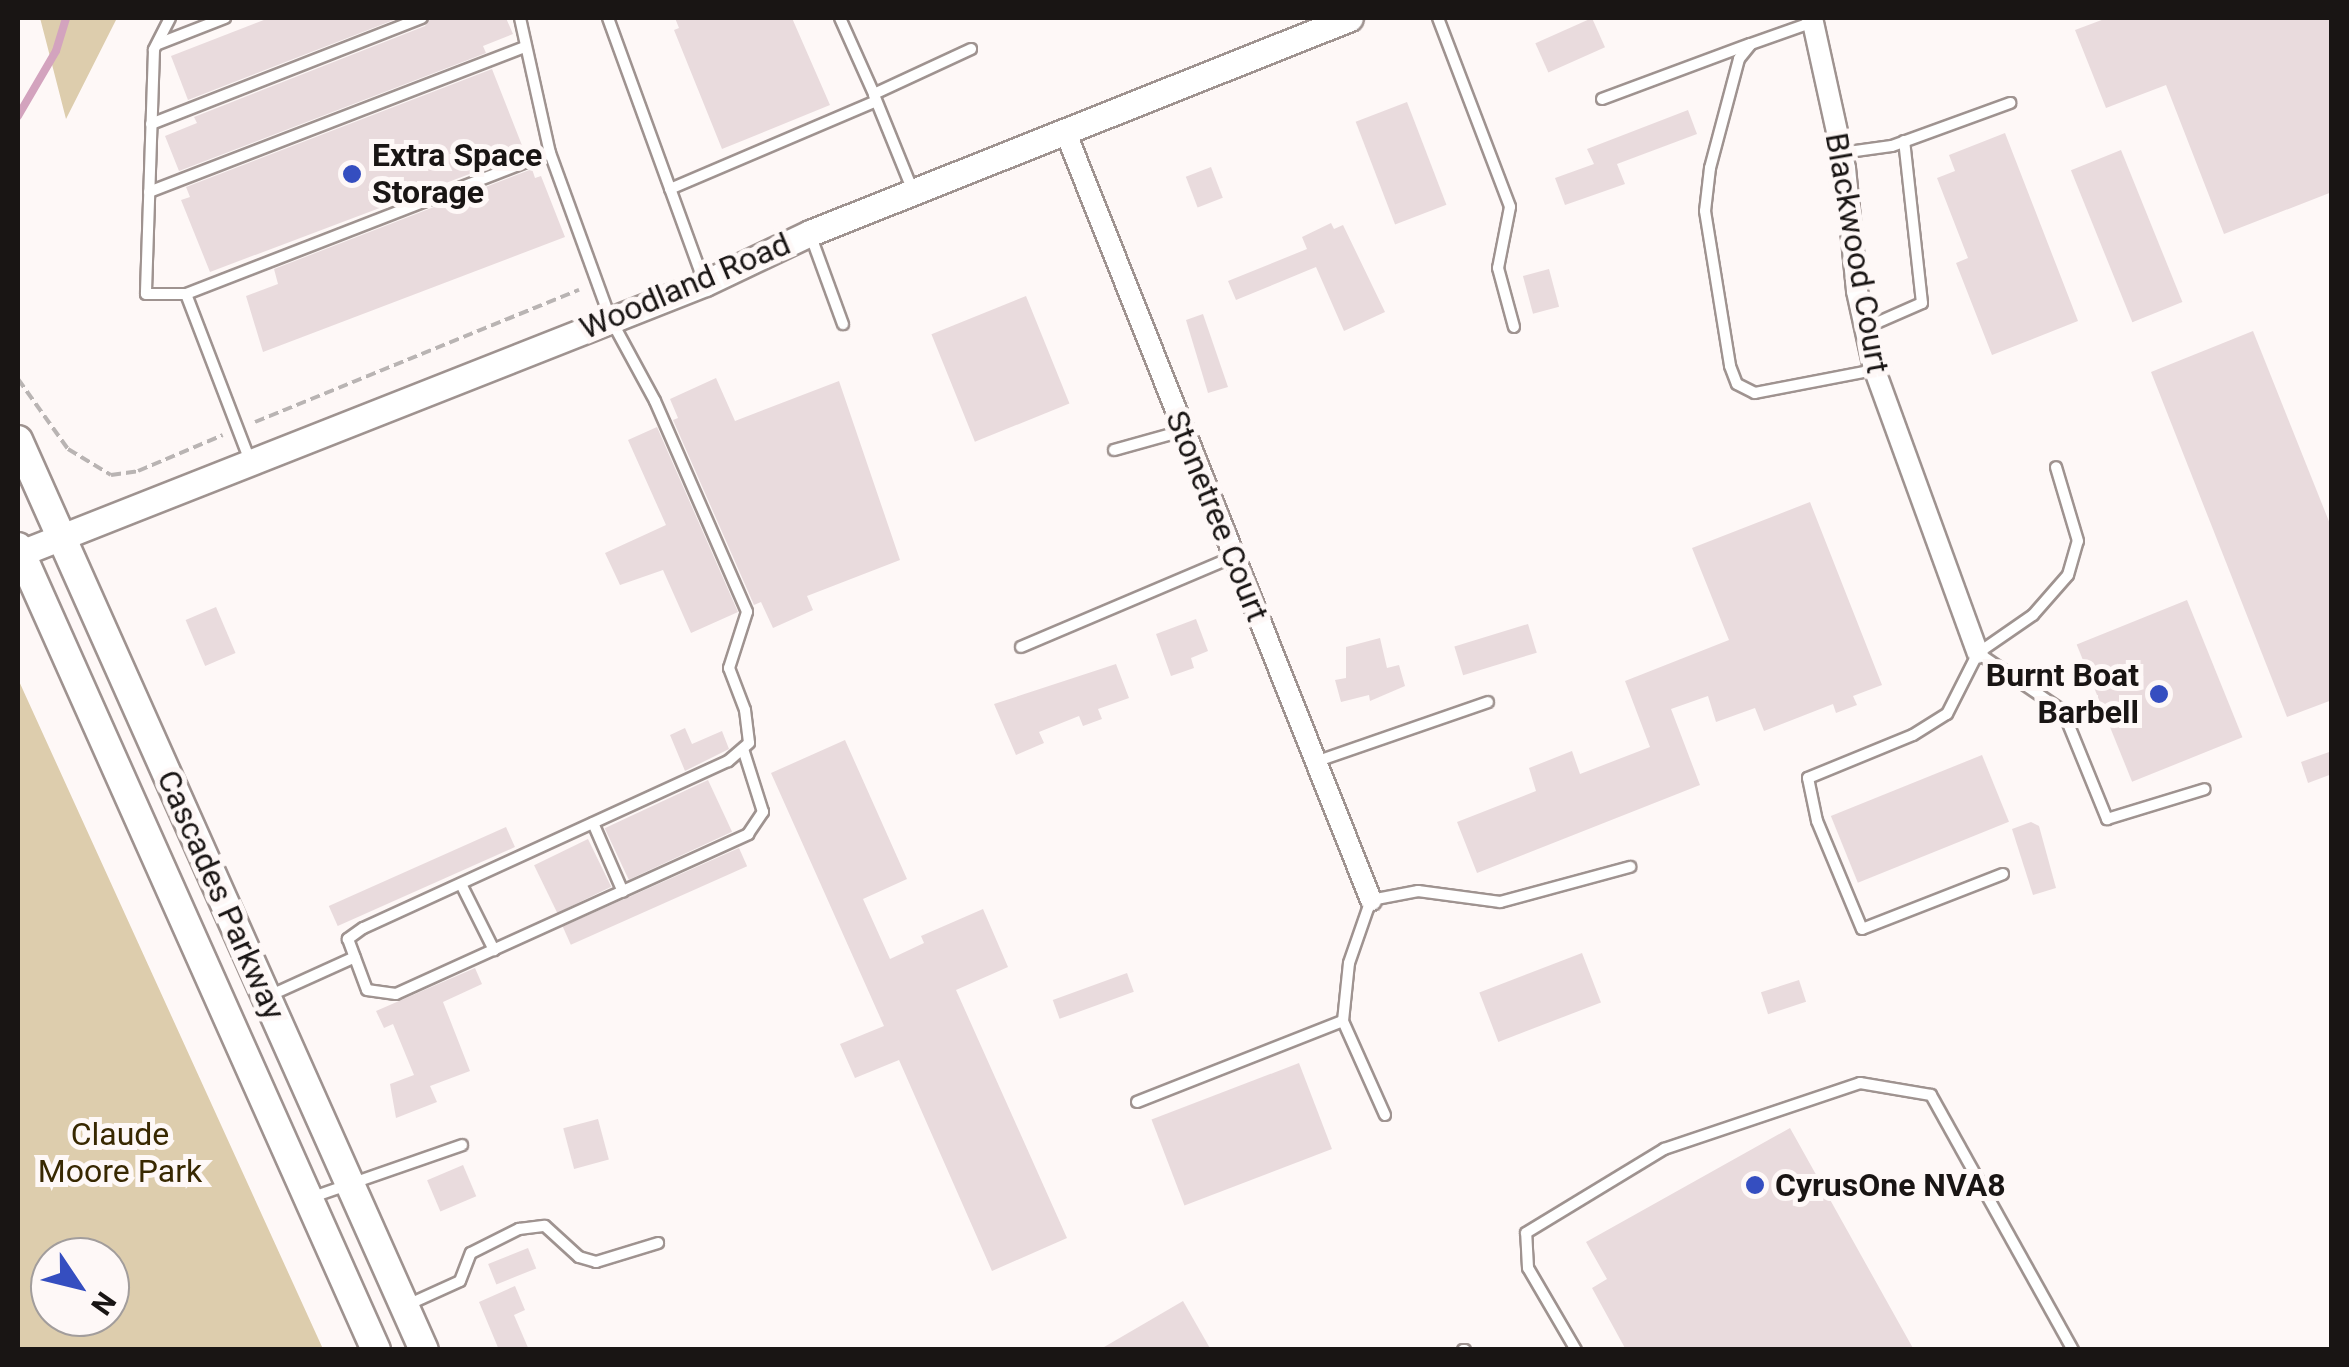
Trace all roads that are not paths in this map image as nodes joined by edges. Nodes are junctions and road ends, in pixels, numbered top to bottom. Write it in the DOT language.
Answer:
graph roads {
  1 [pos="170,18"];
  2 [pos="225,18"];
  3 [pos="422,18"];
  4 [pos="520,18"];
  5 [pos="608,18"];
  6 [pos="840,18"];
  7 [pos="1350,18"];
  8 [pos="1438,18"];
  9 [pos="1812,20"];
  10 [pos="157,44"];
  11 [pos="1751,44"];
  12 [pos="525,47"];
  13 [pos="971,50"];
  14 [pos="875,97"];
  15 [pos="1602,99"];
  16 [pos="2010,103"];
  17 [pos="151,124"];
  18 [pos="1065,132"];
  19 [pos="1904,141"];
  20 [pos="1841,152"];
  21 [pos="550,153"];
  22 [pos="670,189"];
  23 [pos="150,192"];
  24 [pos="913,192"];
  25 [pos="810,233"];
  26 [pos="705,283"];
  27 [pos="186,294"];
  28 [pos="610,318"];
  29 [pos="843,324"];
  30 [pos="1514,327"];
  31 [pos="1865,328"];
  32 [pos="1874,370"];
  33 [pos="1182,431"];
  34 [pos="18,440"];
  35 [pos="1114,450"];
  36 [pos="250,462"];
  37 [pos="2056,467"];
  38 [pos="60,536"];
  39 [pos="19,550"];
  40 [pos="1233,557"];
  41 [pos="1021,647"];
  42 [pos="1978,653"];
  43 [pos="1488,702"];
  44 [pos="743,749"];
  45 [pos="1315,762"];
  46 [pos="2205,789"];
  47 [pos="594,823"];
  48 [pos="1630,867"];
  49 [pos="2003,874"];
  50 [pos="461,884"];
  51 [pos="624,892"];
  52 [pos="1371,900"];
  53 [pos="494,950"];
  54 [pos="355,957"];
  55 [pos="266,997"];
  56 [pos="1343,1021"];
  57 [pos="1137,1102"];
  58 [pos="1385,1114"];
  59 [pos="462,1145"];
  60 [pos="350,1184"];
  61 [pos="309,1198"];
  62 [pos="658,1243"];
  63 [pos="404,1306"];
  64 [pos="376,1350"];
  65 [pos="424,1350"];
  66 [pos="1576,1350"];
  67 [pos="2073,1350"];
  1 -- 10 [label="lane"];
  2 -- 10 [label="lane"];
  3 -- 17 [label="lane"];
  4 -- 12 [label="lane"];
  5 -- 22 [label="lane"];
  6 -- 14 [label="lane"];
  7 -- 18 [label="street, Woodland Road"];
  8 -- 30 [label="lane"];
  9 -- 11 [label="lane"];
  9 -- 20 [label="street, Blackwood Court"];
  10 -- 17 [label="lane"];
  11 -- 15 [label="lane"];
  11 -- 32 [label="lane"];
  12 -- 21 [label="lane"];
  12 -- 23 [label="lane"];
  13 -- 14 [label="lane"];
  14 -- 22 [label="lane"];
  14 -- 24 [label="lane"];
  16 -- 19 [label="lane"];
  17 -- 23 [label="lane"];
  18 -- 24 [label="street, Woodland Road"];
  18 -- 33 [label="street, Stonetree Court"];
  19 -- 20 [label="lane"];
  19 -- 31 [label="lane"];
  20 -- 31 [label="street, Blackwood Court"];
  21 -- 27 [label="lane"];
  21 -- 28 [label="lane"];
  22 -- 26 [label="lane"];
  23 -- 27 [label="lane"];
  24 -- 25 [label="street, Woodland Road"];
  25 -- 26 [label="street, Woodland Road"];
  25 -- 29 [label="lane"];
  26 -- 28 [label="street, Woodland Road"];
  27 -- 36 [label="lane"];
  28 -- 36 [label="street, Woodland Road"];
  28 -- 44 [label="lane"];
  31 -- 32 [label="street, Blackwood Court"];
  32 -- 42 [label="street, Blackwood Court"];
  33 -- 35 [label="lane"];
  33 -- 40 [label="street, Stonetree Court"];
  34 -- 38 [label="main road, Cascades Parkway"];
  36 -- 38 [label="street, Woodland Road"];
  37 -- 42 [label="lane"];
  38 -- 39 [label="street, Woodland Road"];
  38 -- 55 [label="main road, Cascades Parkway"];
  39 -- 61 [label="main road, Cascades Parkway"];
  40 -- 41 [label="lane"];
  40 -- 45 [label="street, Stonetree Court"];
  42 -- 46 [label="lane"];
  42 -- 49 [label="lane"];
  43 -- 45 [label="lane"];
  44 -- 47 [label="lane"];
  44 -- 51 [label="lane"];
  45 -- 52 [label="street, Stonetree Court"];
  47 -- 50 [label="lane"];
  47 -- 51 [label="lane"];
  48 -- 52 [label="lane"];
  50 -- 53 [label="lane"];
  50 -- 54 [label="lane"];
  51 -- 53 [label="lane"];
  52 -- 56 [label="lane"];
  53 -- 54 [label="lane"];
  54 -- 55 [label="lane"];
  55 -- 60 [label="main road, Cascades Parkway"];
  56 -- 57 [label="lane"];
  56 -- 58 [label="lane"];
  59 -- 60 [label="lane"];
  60 -- 61 [label="lane"];
  60 -- 63 [label="main road, Cascades Parkway"];
  61 -- 64 [label="main road, Cascades Parkway"];
  62 -- 63 [label="lane"];
  63 -- 65 [label="main road, Cascades Parkway"];
  66 -- 67 [label="lane"];
}
